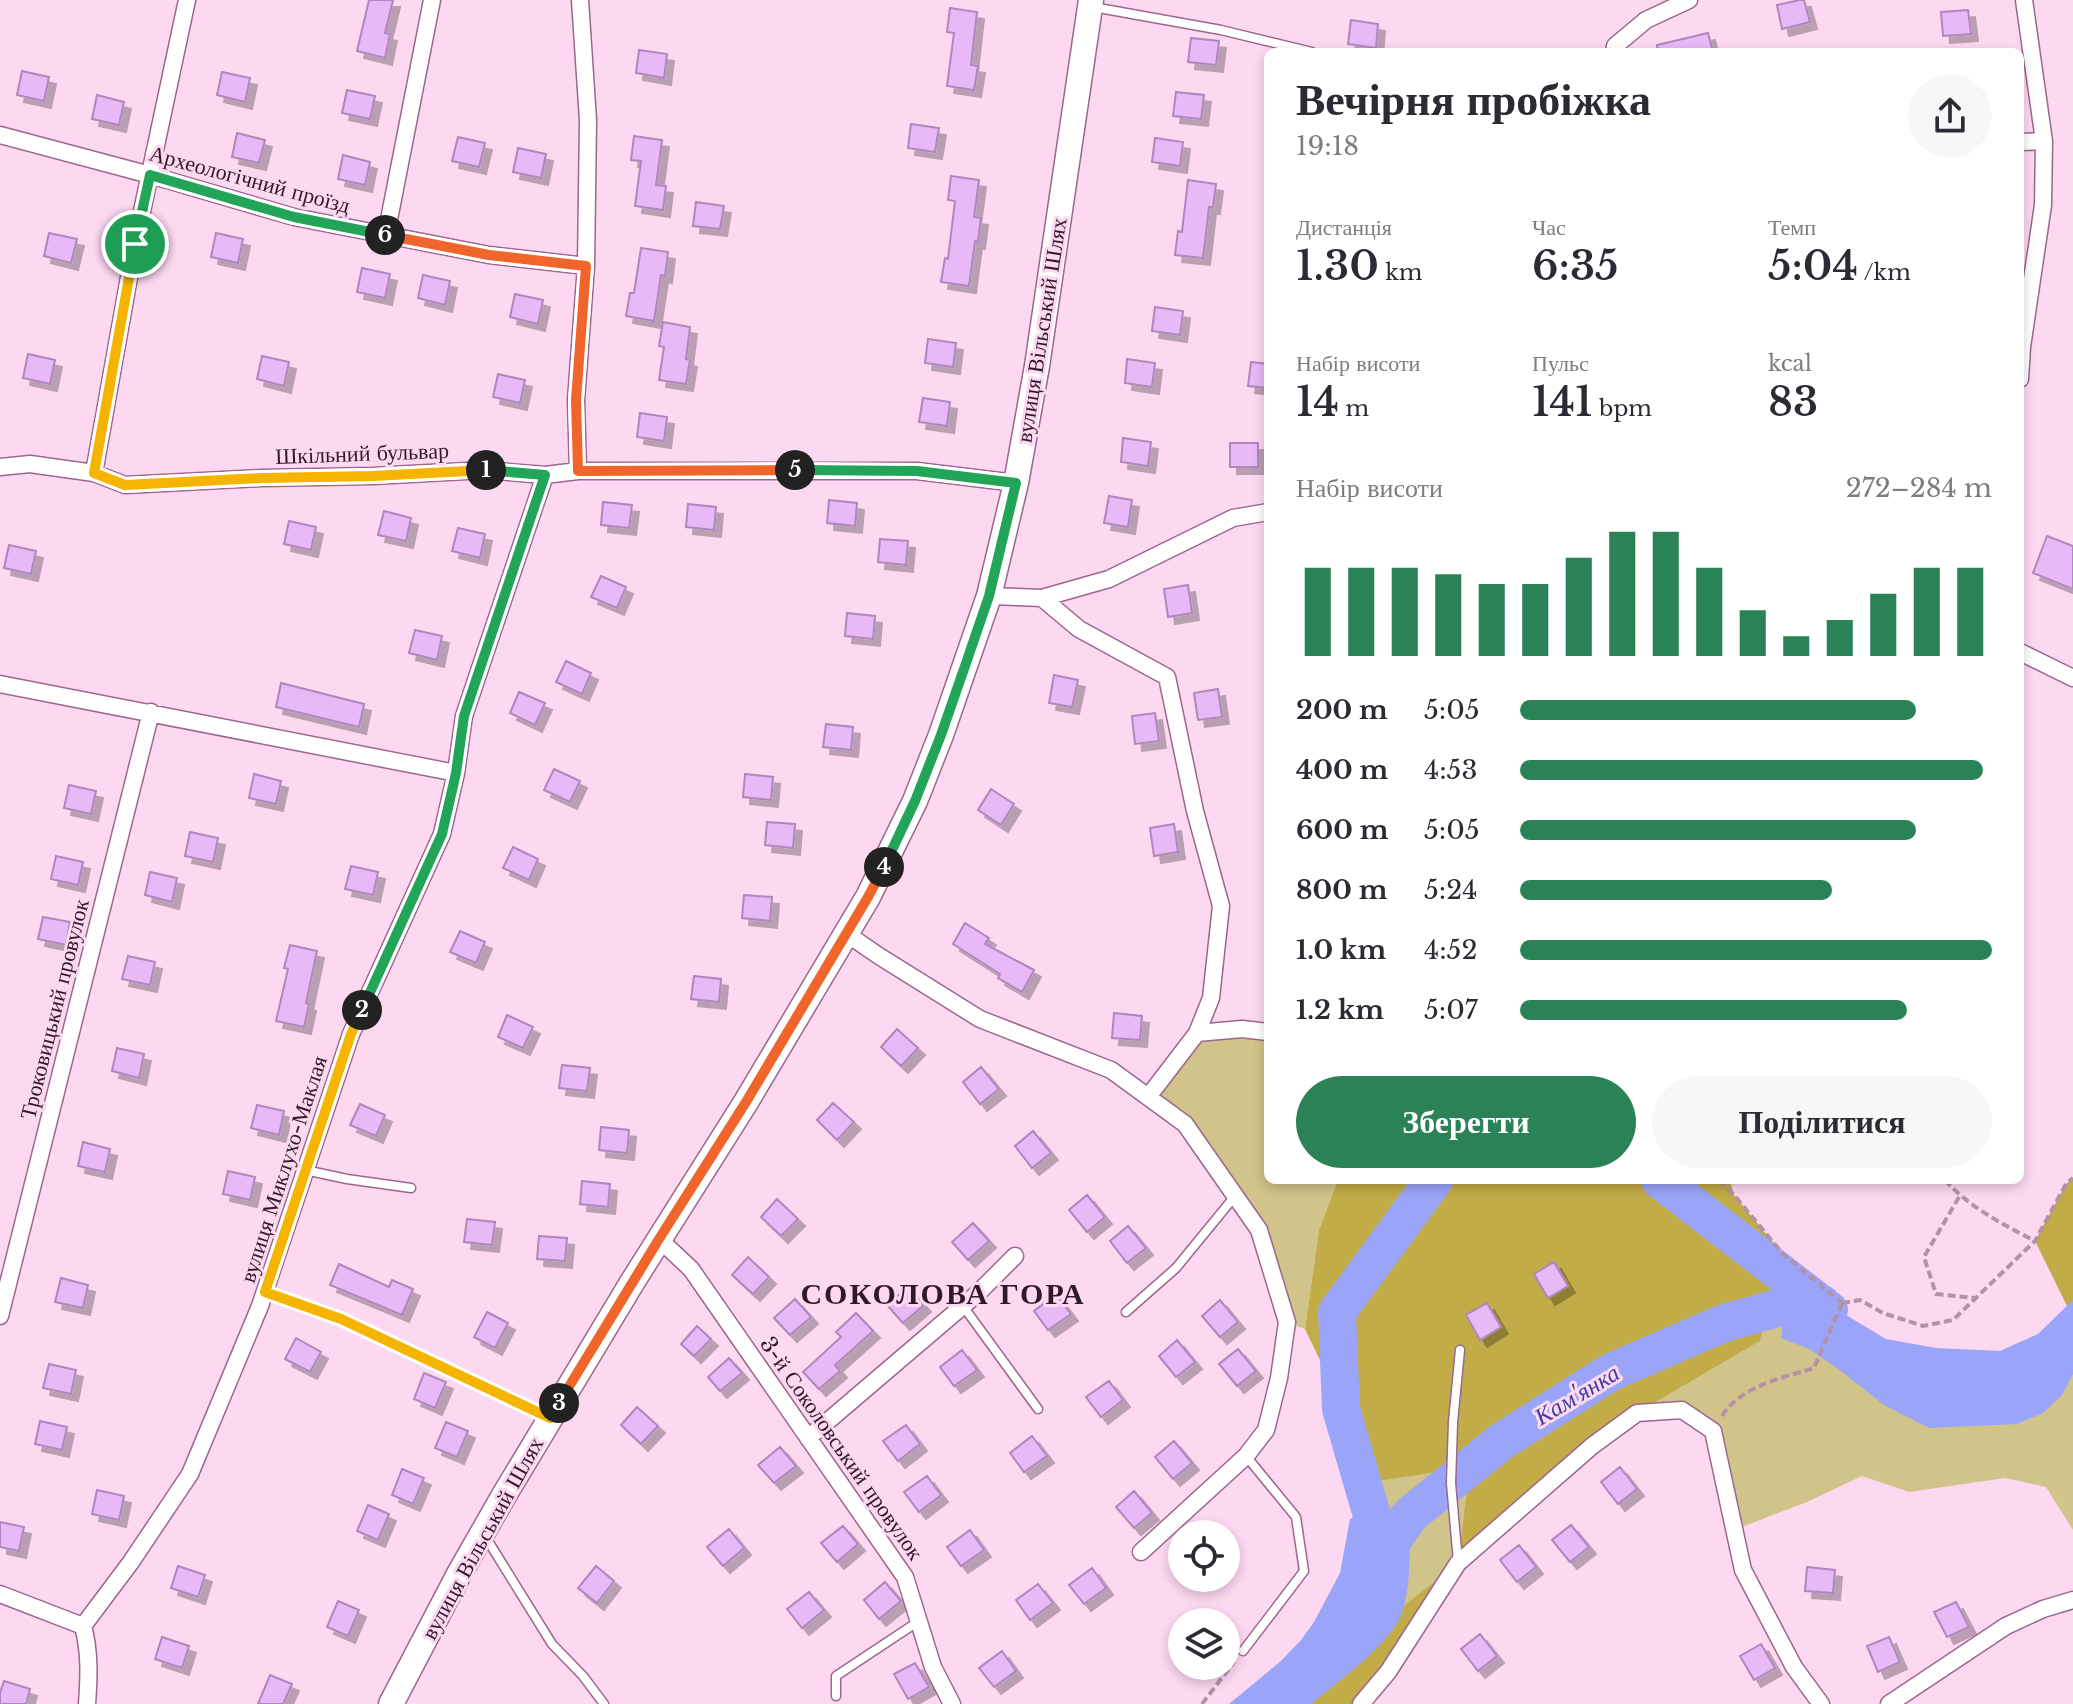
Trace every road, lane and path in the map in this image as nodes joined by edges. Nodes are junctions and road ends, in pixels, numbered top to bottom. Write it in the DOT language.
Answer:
graph roads {
  1 [pos="187,0"];
  2 [pos="432,0"];
  3 [pos="580,0"];
  4 [pos="1689,0"];
  5 [pos="2024,0"];
  6 [pos="1090,3"];
  7 [pos="1295,48"];
  8 [pos="1615,48"];
  9 [pos="0,135"];
  10 [pos="2044,141"];
  11 [pos="2024,142"];
  12 [pos="150,175"];
  13 [pos="386,235"];
  14 [pos="586,266"];
  15 [pos="2024,328"];
  16 [pos="0,467"];
  17 [pos="578,471"];
  18 [pos="94,473"];
  19 [pos="545,475"];
  20 [pos="1016,483"];
  21 [pos="1264,513"];
  22 [pos="989,596"];
  23 [pos="1042,598"];
  24 [pos="2024,654"];
  25 [pos="2073,678"];
  26 [pos="0,684"];
  27 [pos="151,712"];
  28 [pos="456,773"];
  29 [pos="847,934"];
  30 [pos="1264,1032"];
  31 [pos="1197,1033"];
  32 [pos="1148,1097"];
  33 [pos="305,1170"];
  34 [pos="2073,1178"];
  35 [pos="1723,1184"];
  36 [pos="1948,1184"];
  37 [pos="411,1188"];
  38 [pos="1235,1196"];
  39 [pos="1959,1197"];
  40 [pos="659,1239"];
  41 [pos="2035,1241"];
  42 [pos="1015,1256"];
  43 [pos="265,1292"];
  44 [pos="1975,1298"];
  45 [pos="1842,1303"];
  46 [pos="963,1306"];
  47 [pos="1126,1312"];
  48 [pos="0,1316"];
  49 [pos="1460,1350"];
  50 [pos="1038,1409"];
  51 [pos="550,1418"];
  52 [pos="1713,1431"];
  53 [pos="808,1438"];
  54 [pos="1246,1456"];
  55 [pos="483,1532"];
  56 [pos="1141,1552"];
  57 [pos="1458,1563"];
  58 [pos="0,1594"];
  59 [pos="2073,1600"];
  60 [pos="919,1621"];
  61 [pos="83,1626"];
  62 [pos="1243,1651"];
  63 [pos="836,1696"];
  64 [pos="87,1704"];
  65 [pos="391,1704"];
  66 [pos="604,1704"];
  67 [pos="952,1704"];
  68 [pos="1202,1704"];
  69 [pos="1361,1704"];
  70 [pos="1821,1704"];
  71 [pos="1889,1704"];
  1 -- 12 [label="street"];
  2 -- 13 [label="street"];
  3 -- 14 [label="street"];
  4 -- 8 [label="street"];
  5 -- 10 [label="street"];
  6 -- 7 [label="lane"];
  6 -- 20 [label="street, вулиця Вільський Шлях"];
  9 -- 12 [label="street, Археологічний проїзд"];
  10 -- 11 [label="street"];
  10 -- 15 [label="street"];
  12 -- 13 [label="street, Археологічний проїзд"];
  12 -- 18 [label="street"];
  13 -- 14 [label="street, Археологічний проїзд"];
  14 -- 17 [label="street"];
  16 -- 18 [label="street, Шкільний бульвар"];
  17 -- 19 [label="street, Шкільний бульвар"];
  17 -- 20 [label="street, Шкільний бульвар"];
  18 -- 19 [label="street, Шкільний бульвар"];
  19 -- 28 [label="street, вулиця Миклухо-Маклая"];
  20 -- 22 [label="street, вулиця Вільський Шлях"];
  21 -- 23 [label="street"];
  22 -- 23 [label="street"];
  22 -- 29 [label="street, вулиця Вільський Шлях"];
  23 -- 31 [label="street"];
  24 -- 25 [label="street"];
  26 -- 27 [label="street"];
  27 -- 28 [label="street"];
  27 -- 48 [label="street, Троковицький провулок"];
  28 -- 33 [label="street, вулиця Миклухо-Маклая"];
  29 -- 32 [label="street"];
  29 -- 40 [label="street, вулиця Вільський Шлях"];
  30 -- 31 [label="street"];
  31 -- 32 [label="street"];
  32 -- 38 [label="street"];
  33 -- 37 [label="lane"];
  33 -- 43 [label="street, вулиця Миклухо-Маклая"];
  34 -- 41 [label="path"];
  35 -- 45 [label="path"];
  36 -- 39 [label="path"];
  38 -- 47 [label="lane"];
  38 -- 54 [label="street"];
  39 -- 41 [label="path"];
  39 -- 44 [label="path"];
  40 -- 51 [label="street, вулиця Вільський Шлях"];
  40 -- 53 [label="street, 3-й Соколовський провулок"];
  41 -- 44 [label="path"];
  42 -- 46 [label="street"];
  43 -- 51 [label="lane"];
  43 -- 61 [label="street, вулиця Миклухо-Маклая"];
  44 -- 45 [label="path"];
  45 -- 52 [label="path"];
  46 -- 50 [label="lane"];
  46 -- 53 [label="street"];
  49 -- 57 [label="lane"];
  51 -- 55 [label="street, вулиця Вільський Шлях"];
  52 -- 57 [label="street"];
  52 -- 70 [label="street"];
  53 -- 60 [label="street, 3-й Соколовський провулок"];
  54 -- 56 [label="street"];
  54 -- 62 [label="lane"];
  55 -- 65 [label="street, вулиця Вільський Шлях"];
  55 -- 66 [label="lane"];
  57 -- 69 [label="street"];
  58 -- 61 [label="street"];
  59 -- 71 [label="street"];
  60 -- 63 [label="lane"];
  60 -- 67 [label="street, 3-й Соколовський провулок"];
  61 -- 64 [label="street"];
  62 -- 68 [label="path"];
}
